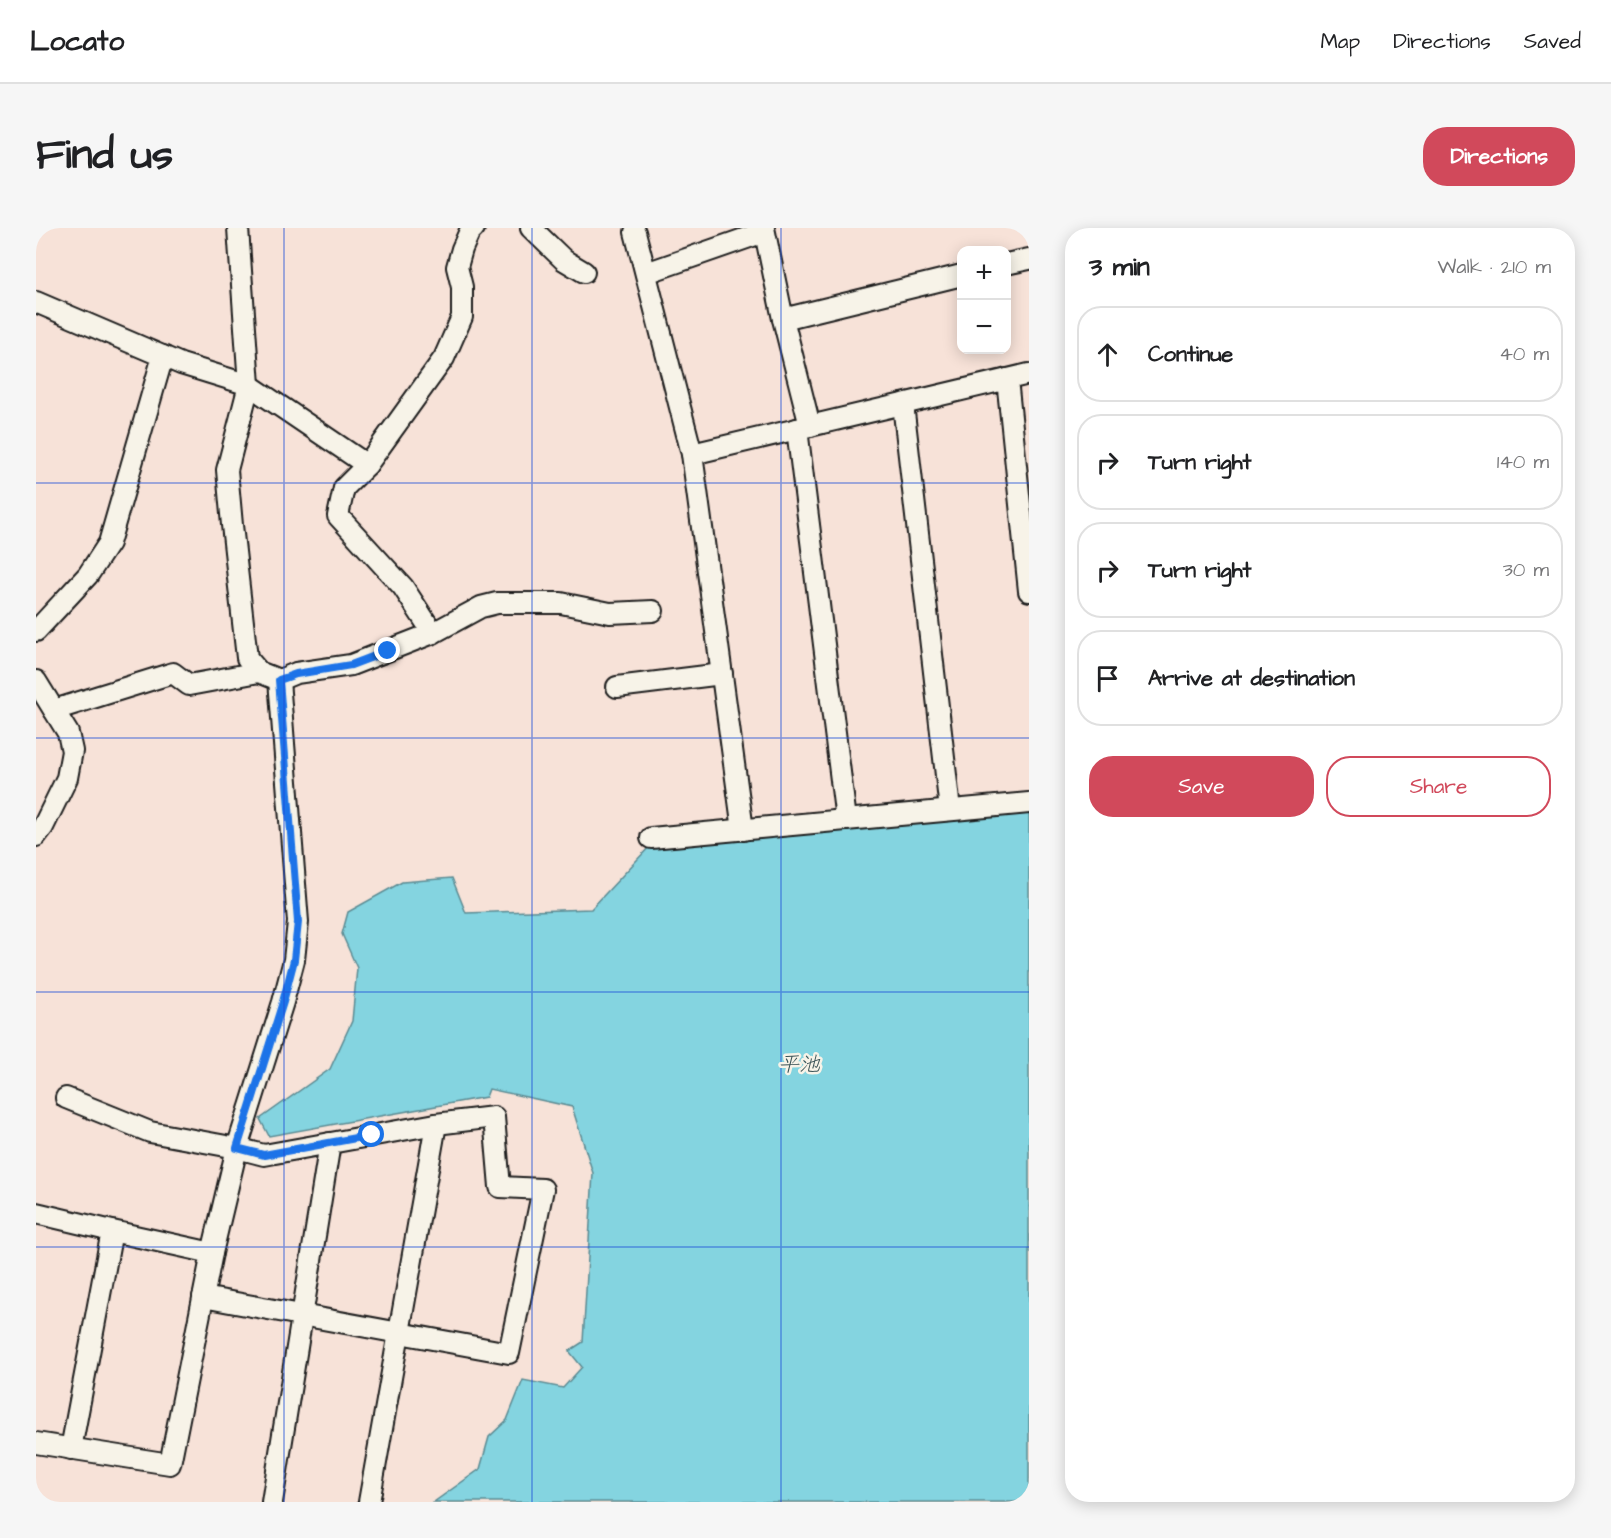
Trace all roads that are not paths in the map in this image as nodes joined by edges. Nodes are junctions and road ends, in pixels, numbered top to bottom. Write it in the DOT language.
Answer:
graph roads {
  1 [pos="238,228"];
  2 [pos="474,228"];
  3 [pos="531,228"];
  4 [pos="764,230"];
  5 [pos="635,232"];
  6 [pos="1029,259"];
  7 [pos="1011,263"];
  8 [pos="584,272"];
  9 [pos="646,273"];
  10 [pos="957,276"];
  11 [pos="36,302"];
  12 [pos="783,319"];
  13 [pos="163,356"];
  14 [pos="1029,374"];
  15 [pos="1007,379"];
  16 [pos="249,385"];
  17 [pos="903,404"];
  18 [pos="803,428"];
  19 [pos="692,454"];
  20 [pos="367,465"];
  21 [pos="1029,591"];
  22 [pos="653,611"];
  23 [pos="36,631"];
  24 [pos="433,633"];
  25 [pos="258,672"];
  26 [pos="722,674"];
  27 [pos="279,680"];
  28 [pos="36,681"];
  29 [pos="617,687"];
  30 [pos="54,710"];
  31 [pos="1029,803"];
  32 [pos="950,810"];
  33 [pos="846,820"];
  34 [pos="743,830"];
  35 [pos="36,836"];
  36 [pos="651,838"];
  37 [pos="66,1098"];
  38 [pos="436,1124"];
  39 [pos="330,1143"];
  40 [pos="237,1148"];
  41 [pos="36,1213"];
  42 [pos="112,1231"];
  43 [pos="212,1253"];
  44 [pos="203,1298"];
  45 [pos="301,1316"];
  46 [pos="400,1334"];
  47 [pos="36,1443"];
  48 [pos="71,1449"];
  49 [pos="272,1502"];
  50 [pos="369,1502"];
  1 -- 16 [label="street"];
  2 -- 20 [label="street"];
  3 -- 8 [label="street"];
  4 -- 9 [label="street"];
  4 -- 12 [label="street"];
  5 -- 9 [label="street"];
  6 -- 7 [label="street"];
  9 -- 19 [label="street"];
  10 -- 12 [label="street"];
  11 -- 13 [label="street"];
  12 -- 18 [label="street"];
  13 -- 16 [label="street"];
  13 -- 23 [label="street"];
  14 -- 15 [label="street"];
  15 -- 17 [label="street"];
  15 -- 21 [label="street"];
  16 -- 20 [label="street"];
  16 -- 25 [label="street"];
  17 -- 18 [label="street"];
  17 -- 32 [label="street"];
  18 -- 19 [label="street"];
  18 -- 33 [label="street"];
  19 -- 26 [label="street"];
  20 -- 24 [label="street"];
  22 -- 24 [label="street"];
  24 -- 27 [label="street"];
  25 -- 27 [label="street"];
  25 -- 30 [label="street"];
  26 -- 29 [label="street"];
  26 -- 34 [label="street"];
  27 -- 40 [label="street"];
  28 -- 30 [label="street"];
  30 -- 35 [label="street"];
  31 -- 32 [label="street"];
  32 -- 33 [label="street"];
  33 -- 34 [label="street"];
  34 -- 36 [label="street"];
  37 -- 40 [label="street"];
  38 -- 39 [label="street"];
  38 -- 46 [label="street"];
  38 -- 46 [label="street"];
  39 -- 40 [label="street"];
  39 -- 45 [label="street"];
  40 -- 43 [label="street"];
  41 -- 42 [label="street"];
  42 -- 43 [label="street"];
  42 -- 48 [label="street"];
  43 -- 44 [label="street"];
  44 -- 45 [label="street"];
  44 -- 48 [label="street"];
  45 -- 46 [label="street"];
  45 -- 49 [label="street"];
  46 -- 50 [label="street"];
  47 -- 48 [label="street"];
}
